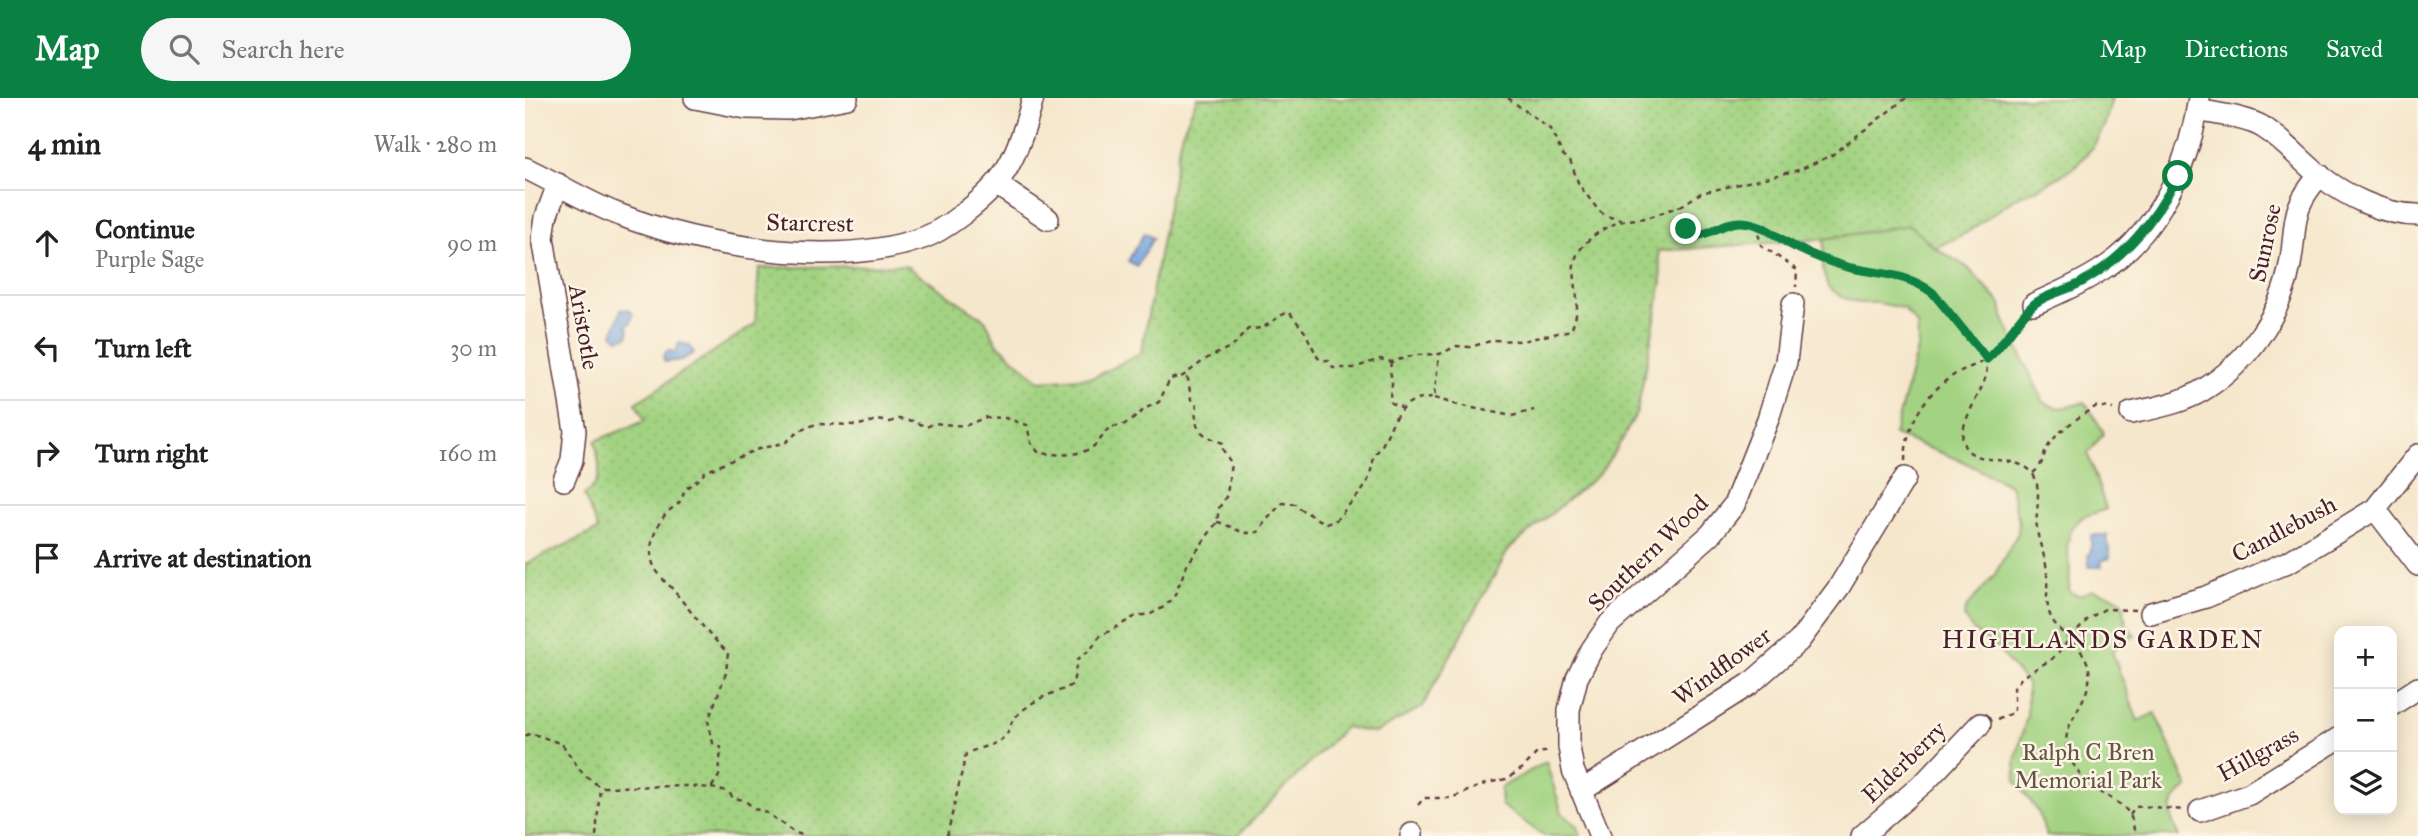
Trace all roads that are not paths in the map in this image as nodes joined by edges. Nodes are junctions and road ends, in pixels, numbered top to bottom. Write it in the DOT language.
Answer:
graph roads {
  1 [pos="695,98"];
  2 [pos="847,98"];
  3 [pos="1033,98"];
  4 [pos="2198,104"];
  5 [pos="525,168"];
  6 [pos="2320,175"];
  7 [pos="558,184"];
  8 [pos="996,184"];
  9 [pos="2418,215"];
  10 [pos="1048,219"];
  11 [pos="1793,304"];
  12 [pos="2034,304"];
  13 [pos="2131,413"];
  14 [pos="2418,455"];
  15 [pos="1905,478"];
  16 [pos="564,480"];
  17 [pos="2375,509"];
  18 [pos="2418,565"];
  19 [pos="2151,612"];
  20 [pos="2418,688"];
  21 [pos="2397,702"];
  22 [pos="1980,724"];
  23 [pos="2334,741"];
  24 [pos="1581,791"];
  25 [pos="2200,811"];
  26 [pos="1600,836"];
  27 [pos="1862,836"];
  1 -- 2 [label="street"];
  3 -- 8 [label="street, Starcrest"];
  4 -- 6 [label="street"];
  4 -- 12 [label="street"];
  5 -- 7 [label="street, Starcrest"];
  6 -- 9 [label="street"];
  6 -- 13 [label="street, Sunrose"];
  7 -- 8 [label="street, Starcrest"];
  7 -- 16 [label="street, Aristotle"];
  8 -- 10 [label="street"];
  11 -- 24 [label="street, Southern Wood"];
  14 -- 17 [label="street, Candlebush"];
  15 -- 24 [label="street, Windflower"];
  17 -- 18 [label="street"];
  17 -- 19 [label="street, Candlebush"];
  20 -- 21 [label="street"];
  22 -- 27 [label="street, Elderberry"];
  23 -- 25 [label="street, Hillgrass"];
  24 -- 26 [label="street, Southern Wood"];
}
